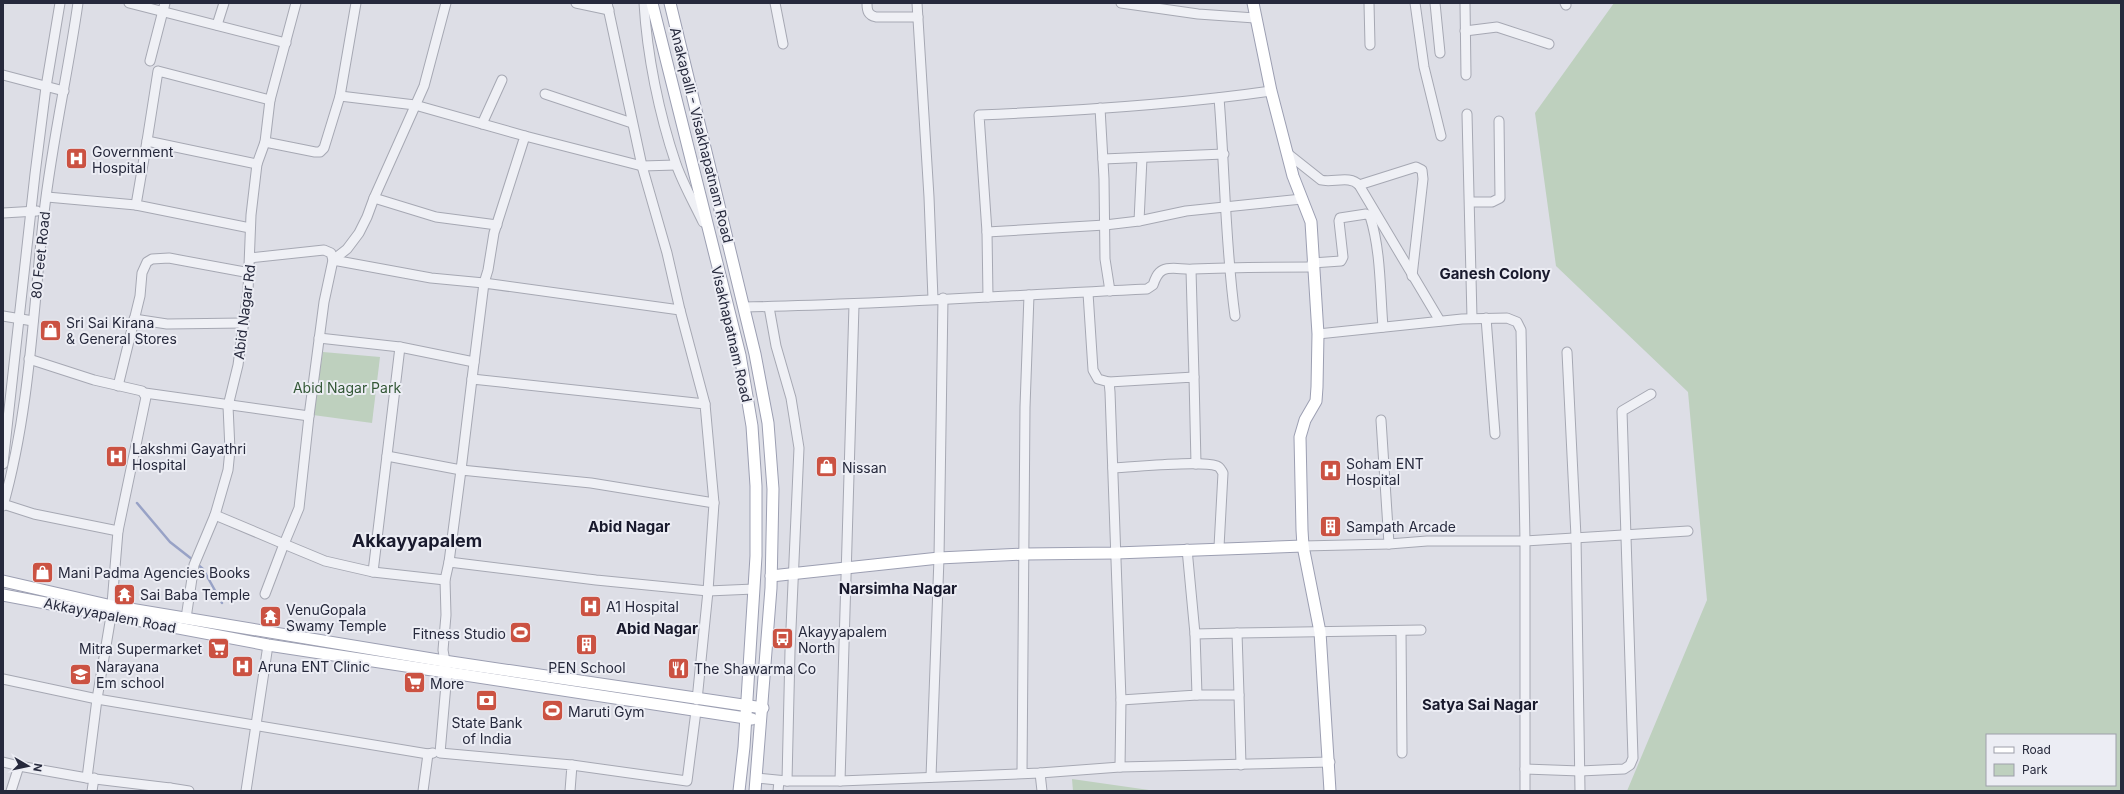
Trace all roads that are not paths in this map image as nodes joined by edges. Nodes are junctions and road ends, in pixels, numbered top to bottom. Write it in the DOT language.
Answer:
graph roads {
  1 [pos="60,3"];
  2 [pos="78,3"];
  3 [pos="129,3"];
  4 [pos="224,3"];
  5 [pos="296,3"];
  6 [pos="356,3"];
  7 [pos="446,3"];
  8 [pos="576,3"];
  9 [pos="644,3"];
  10 [pos="652,3"];
  11 [pos="670,3"];
  12 [pos="775,3"];
  13 [pos="867,3"];
  14 [pos="917,3"];
  15 [pos="1121,3"];
  16 [pos="1253,3"];
  17 [pos="1369,3"];
  18 [pos="1415,3"];
  19 [pos="1435,3"];
  20 [pos="1465,3"];
  21 [pos="164,7"];
  22 [pos="608,7"];
  23 [pos="918,18"];
  24 [pos="1255,18"];
  25 [pos="218,25"];
  26 [pos="1465,31"];
  27 [pos="286,43"];
  28 [pos="782,44"];
  29 [pos="1549,44"];
  30 [pos="1370,45"];
  31 [pos="1440,53"];
  32 [pos="150,61"];
  33 [pos="3,75"];
  34 [pos="1466,75"];
  35 [pos="502,80"];
  36 [pos="46,87"];
  37 [pos="64,90"];
  38 [pos="1271,91"];
  39 [pos="545,94"];
  40 [pos="340,96"];
  41 [pos="1219,98"];
  42 [pos="270,100"];
  43 [pos="415,105"];
  44 [pos="1100,108"];
  45 [pos="1467,114"];
  46 [pos="1499,121"];
  47 [pos="632,123"];
  48 [pos="482,124"];
  49 [pos="525,136"];
  50 [pos="1441,136"];
  51 [pos="147,141"];
  52 [pos="265,142"];
  53 [pos="1287,152"];
  54 [pos="1224,154"];
  55 [pos="1142,158"];
  56 [pos="1103,159"];
  57 [pos="257,164"];
  58 [pos="676,165"];
  59 [pos="642,166"];
  60 [pos="1359,185"];
  61 [pos="47,196"];
  62 [pos="374,198"];
  63 [pos="1302,199"];
  64 [pos="1470,202"];
  65 [pos="136,205"];
  66 [pos="1225,206"];
  67 [pos="45,210"];
  68 [pos="31,211"];
  69 [pos="3,213"];
  70 [pos="1140,221"];
  71 [pos="497,225"];
  72 [pos="1105,225"];
  73 [pos="250,228"];
  74 [pos="708,232"];
  75 [pos="987,232"];
  76 [pos="250,258"];
  77 [pos="333,260"];
  78 [pos="1313,265"];
  79 [pos="1229,266"];
  80 [pos="1191,270"];
  81 [pos="250,273"];
  82 [pos="1412,276"];
  83 [pos="484,283"];
  84 [pos="1110,291"];
  85 [pos="1088,293"];
  86 [pos="1029,295"];
  87 [pos="988,297"];
  88 [pos="943,298"];
  89 [pos="933,299"];
  90 [pos="854,305"];
  91 [pos="744,307"];
  92 [pos="769,307"];
  93 [pos="680,310"];
  94 [pos="3,316"];
  95 [pos="1235,316"];
  96 [pos="1472,318"];
  97 [pos="1486,318"];
  98 [pos="20,319"];
  99 [pos="134,319"];
  100 [pos="33,320"];
  101 [pos="1440,321"];
  102 [pos="244,323"];
  103 [pos="1383,327"];
  104 [pos="1318,334"];
  105 [pos="319,338"];
  106 [pos="400,347"];
  107 [pos="1567,352"];
  108 [pos="30,359"];
  109 [pos="474,362"];
  110 [pos="1194,377"];
  111 [pos="472,379"];
  112 [pos="1109,382"];
  113 [pos="118,386"];
  114 [pos="145,393"];
  115 [pos="1651,394"];
  116 [pos="7,395"];
  117 [pos="705,404"];
  118 [pos="228,406"];
  119 [pos="309,416"];
  120 [pos="1381,420"];
  121 [pos="1495,434"];
  122 [pos="387,456"];
  123 [pos="3,464"];
  124 [pos="1196,464"];
  125 [pos="1113,468"];
  126 [pos="461,470"];
  127 [pos="714,503"];
  128 [pos="3,505"];
  129 [pos="215,515"];
  130 [pos="118,531"];
  131 [pos="1688,531"];
  132 [pos="1624,534"];
  133 [pos="1576,537"];
  134 [pos="1525,541"];
  135 [pos="284,544"];
  136 [pos="1389,544"];
  137 [pos="1303,546"];
  138 [pos="1219,547"];
  139 [pos="1187,549"];
  140 [pos="1116,553"];
  141 [pos="1025,554"];
  142 [pos="940,558"];
  143 [pos="449,562"];
  144 [pos="846,568"];
  145 [pos="373,572"];
  146 [pos="794,574"];
  147 [pos="771,576"];
  148 [pos="445,580"];
  149 [pos="3,581"];
  150 [pos="754,589"];
  151 [pos="708,591"];
  152 [pos="266,594"];
  153 [pos="3,595"];
  154 [pos="112,611"];
  155 [pos="186,618"];
  156 [pos="1421,630"];
  157 [pos="1401,631"];
  158 [pos="1320,632"];
  159 [pos="1236,633"];
  160 [pos="1195,634"];
  161 [pos="268,645"];
  162 [pos="444,661"];
  163 [pos="447,673"];
  164 [pos="3,679"];
  165 [pos="1239,694"];
  166 [pos="1197,695"];
  167 [pos="97,699"];
  168 [pos="1121,700"];
  169 [pos="696,705"];
  170 [pos="746,706"];
  171 [pos="762,714"];
  172 [pos="745,718"];
  173 [pos="255,726"];
  174 [pos="440,753"];
  175 [pos="1402,753"];
  176 [pos="428,754"];
  177 [pos="3,762"];
  178 [pos="1330,762"];
  179 [pos="572,764"];
  180 [pos="1241,765"];
  181 [pos="19,766"];
  182 [pos="1120,767"];
  183 [pos="1525,770"];
  184 [pos="1580,771"];
  185 [pos="1022,773"];
  186 [pos="1040,773"];
  187 [pos="932,777"];
  188 [pos="90,778"];
  189 [pos="757,778"];
  190 [pos="687,781"];
  191 [pos="783,781"];
  192 [pos="840,781"];
  193 [pos="170,789"];
  194 [pos="11,791"];
  195 [pos="92,791"];
  196 [pos="189,791"];
  197 [pos="246,791"];
  198 [pos="423,791"];
  199 [pos="570,791"];
  200 [pos="685,791"];
  201 [pos="739,791"];
  202 [pos="755,791"];
  203 [pos="778,791"];
  204 [pos="1042,791"];
  205 [pos="1330,791"];
  206 [pos="1525,791"];
  207 [pos="1580,791"];
  1 -- 36 [label="street, 80 Feet Road"];
  2 -- 37 [label="street, 80 Feet Road"];
  3 -- 21 [label="street"];
  4 -- 25 [label="street"];
  5 -- 27 [label="street, Abid Nagar Rd"];
  6 -- 40 [label="street"];
  7 -- 43 [label="street"];
  8 -- 22 [label="street"];
  9 -- 58 [label="street"];
  10 -- 74 [label="main road, Visakhapatnam Road"];
  11 -- 91 [label="main road, Anakapalli - Visakhapatnam Road"];
  12 -- 28 [label="street"];
  13 -- 23 [label="street"];
  14 -- 23 [label="street"];
  15 -- 24 [label="street"];
  16 -- 24 [label="main road"];
  17 -- 30 [label="street"];
  18 -- 50 [label="street"];
  19 -- 31 [label="street"];
  20 -- 26 [label="street"];
  21 -- 25 [label="street"];
  21 -- 32 [label="street"];
  22 -- 47 [label="street"];
  23 -- 89 [label="street"];
  24 -- 38 [label="main road"];
  25 -- 27 [label="street"];
  26 -- 29 [label="street"];
  26 -- 34 [label="street"];
  27 -- 42 [label="street, Abid Nagar Rd"];
  33 -- 36 [label="street"];
  35 -- 48 [label="street"];
  36 -- 37 [label="street"];
  36 -- 68 [label="street, 80 Feet Road"];
  37 -- 61 [label="street, 80 Feet Road"];
  38 -- 41 [label="street"];
  38 -- 53 [label="main road"];
  39 -- 47 [label="street"];
  40 -- 43 [label="street"];
  40 -- 52 [label="street"];
  41 -- 44 [label="street"];
  41 -- 54 [label="street"];
  42 -- 51 [label="street"];
  42 -- 52 [label="street, Abid Nagar Rd"];
  43 -- 48 [label="street"];
  43 -- 62 [label="street"];
  44 -- 56 [label="street"];
  44 -- 75 [label="street"];
  45 -- 64 [label="street"];
  46 -- 64 [label="street"];
  47 -- 59 [label="street"];
  48 -- 49 [label="street"];
  49 -- 59 [label="street"];
  49 -- 71 [label="street"];
  51 -- 57 [label="street"];
  51 -- 65 [label="street"];
  52 -- 57 [label="street, Abid Nagar Rd"];
  53 -- 60 [label="street"];
  53 -- 63 [label="main road"];
  54 -- 55 [label="street"];
  54 -- 66 [label="street"];
  55 -- 56 [label="street"];
  55 -- 70 [label="street"];
  56 -- 72 [label="street"];
  57 -- 73 [label="street, Abid Nagar Rd"];
  58 -- 59 [label="street"];
  58 -- 74 [label="street"];
  59 -- 93 [label="street"];
  60 -- 82 [label="street"];
  60 -- 82 [label="street"];
  61 -- 65 [label="street"];
  61 -- 67 [label="street, 80 Feet Road"];
  62 -- 71 [label="street"];
  62 -- 77 [label="street"];
  63 -- 66 [label="street"];
  63 -- 78 [label="main road"];
  64 -- 96 [label="street"];
  65 -- 73 [label="street"];
  66 -- 70 [label="street"];
  66 -- 79 [label="street"];
  67 -- 68 [label="street"];
  67 -- 100 [label="street, 80 Feet Road"];
  68 -- 69 [label="street"];
  68 -- 98 [label="street, 80 Feet Road"];
  70 -- 72 [label="street"];
  71 -- 83 [label="street"];
  72 -- 75 [label="street"];
  72 -- 84 [label="street"];
  73 -- 76 [label="street, Abid Nagar Rd"];
  74 -- 150 [label="main road, Visakhapatnam Road"];
  75 -- 87 [label="street"];
  76 -- 77 [label="street"];
  76 -- 81 [label="street, Abid Nagar Rd"];
  77 -- 83 [label="street"];
  77 -- 105 [label="street"];
  78 -- 79 [label="street"];
  78 -- 103 [label="street"];
  78 -- 104 [label="main road"];
  79 -- 80 [label="street"];
  79 -- 95 [label="street"];
  80 -- 84 [label="street"];
  80 -- 110 [label="street"];
  81 -- 99 [label="street"];
  81 -- 102 [label="street, Abid Nagar Rd"];
  82 -- 101 [label="street"];
  83 -- 93 [label="street"];
  83 -- 109 [label="street"];
  84 -- 85 [label="street"];
  85 -- 86 [label="street"];
  85 -- 112 [label="street"];
  86 -- 87 [label="street"];
  86 -- 141 [label="street"];
  87 -- 88 [label="street"];
  88 -- 89 [label="street"];
  88 -- 142 [label="street"];
  89 -- 90 [label="street"];
  90 -- 92 [label="street"];
  90 -- 144 [label="street"];
  91 -- 92 [label="street"];
  91 -- 147 [label="main road, Anakapalli - Visakhapatnam Road"];
  92 -- 146 [label="street"];
  93 -- 117 [label="street"];
  94 -- 98 [label="street"];
  96 -- 97 [label="street"];
  96 -- 101 [label="street"];
  97 -- 121 [label="street"];
  97 -- 134 [label="street"];
  98 -- 100 [label="street"];
  98 -- 116 [label="street, 80 Feet Road"];
  99 -- 102 [label="street"];
  99 -- 113 [label="street"];
  100 -- 108 [label="street, 80 Feet Road"];
  101 -- 103 [label="street"];
  102 -- 118 [label="street, Abid Nagar Rd"];
  103 -- 104 [label="street"];
  104 -- 137 [label="main road"];
  105 -- 106 [label="street"];
  105 -- 119 [label="street"];
  106 -- 109 [label="street"];
  106 -- 122 [label="street"];
  107 -- 133 [label="street"];
  108 -- 113 [label="street"];
  108 -- 128 [label="street, 80 Feet Road"];
  109 -- 111 [label="street"];
  110 -- 112 [label="street"];
  110 -- 124 [label="street"];
  111 -- 117 [label="street"];
  111 -- 126 [label="street"];
  112 -- 125 [label="street"];
  113 -- 114 [label="street"];
  114 -- 118 [label="street"];
  114 -- 130 [label="street"];
  115 -- 132 [label="street"];
  116 -- 123 [label="street, 80 Feet Road"];
  117 -- 127 [label="street"];
  118 -- 119 [label="street"];
  118 -- 129 [label="street, Abid Nagar Rd"];
  119 -- 135 [label="street"];
  120 -- 136 [label="street"];
  122 -- 126 [label="street"];
  122 -- 145 [label="street"];
  124 -- 125 [label="street"];
  124 -- 138 [label="street"];
  125 -- 140 [label="street"];
  126 -- 127 [label="street"];
  126 -- 143 [label="street"];
  127 -- 151 [label="street"];
  128 -- 130 [label="street"];
  129 -- 135 [label="street"];
  129 -- 155 [label="street, Abid Nagar Rd"];
  130 -- 154 [label="street"];
  131 -- 132 [label="street"];
  132 -- 133 [label="street"];
  132 -- 184 [label="street"];
  133 -- 134 [label="street"];
  133 -- 184 [label="street"];
  134 -- 136 [label="street"];
  134 -- 183 [label="street"];
  135 -- 145 [label="street"];
  135 -- 152 [label="street"];
  136 -- 137 [label="street"];
  137 -- 138 [label="main road"];
  137 -- 158 [label="main road"];
  138 -- 139 [label="main road"];
  139 -- 140 [label="main road"];
  139 -- 160 [label="street"];
  140 -- 141 [label="main road"];
  140 -- 168 [label="street"];
  141 -- 142 [label="main road"];
  141 -- 185 [label="street"];
  142 -- 144 [label="main road"];
  142 -- 187 [label="street"];
  143 -- 148 [label="street"];
  143 -- 151 [label="street"];
  144 -- 146 [label="main road"];
  144 -- 192 [label="street"];
  145 -- 148 [label="street"];
  146 -- 147 [label="main road"];
  146 -- 191 [label="street"];
  147 -- 171 [label="main road, Anakapalli - Visakhapatnam Road"];
  148 -- 162 [label="street"];
  149 -- 154 [label="main road, Akkayyapalem Road"];
  150 -- 151 [label="street"];
  150 -- 170 [label="main road, Visakhapatnam Road"];
  151 -- 169 [label="street"];
  153 -- 154 [label="main road, Akkayyapalem Road"];
  154 -- 155 [label="main road"];
  154 -- 161 [label="main road, Akkayyapalem Road"];
  154 -- 167 [label="street"];
  155 -- 162 [label="main road"];
  156 -- 157 [label="street"];
  157 -- 158 [label="street"];
  157 -- 175 [label="street"];
  158 -- 159 [label="street"];
  158 -- 178 [label="main road"];
  159 -- 160 [label="street"];
  159 -- 165 [label="street"];
  160 -- 166 [label="street"];
  161 -- 163 [label="main road, Akkayyapalem Road"];
  161 -- 173 [label="street"];
  162 -- 163 [label="street"];
  162 -- 169 [label="main road"];
  163 -- 169 [label="main road, Akkayyapalem Road"];
  163 -- 174 [label="street"];
  164 -- 167 [label="street"];
  165 -- 166 [label="street"];
  165 -- 180 [label="street"];
  166 -- 168 [label="street"];
  167 -- 173 [label="street"];
  167 -- 188 [label="street"];
  168 -- 182 [label="street"];
  169 -- 170 [label="main road"];
  169 -- 172 [label="main road, Akkayyapalem Road"];
  169 -- 190 [label="street"];
  170 -- 171 [label="main road"];
  170 -- 172 [label="main road, Visakhapatnam Road"];
  171 -- 172 [label="main road, Akkayyapalem Road"];
  171 -- 189 [label="main road, Anakapalli - Visakhapatnam Road"];
  172 -- 201 [label="main road, Visakhapatnam Road"];
  173 -- 176 [label="street"];
  173 -- 197 [label="street"];
  174 -- 176 [label="street"];
  174 -- 179 [label="street"];
  176 -- 198 [label="street"];
  177 -- 181 [label="street"];
  178 -- 180 [label="street"];
  178 -- 205 [label="main road"];
  179 -- 190 [label="street"];
  179 -- 199 [label="street"];
  180 -- 182 [label="street"];
  181 -- 188 [label="street"];
  181 -- 194 [label="street"];
  182 -- 186 [label="street"];
  183 -- 184 [label="street"];
  183 -- 206 [label="street"];
  184 -- 207 [label="street"];
  185 -- 186 [label="street"];
  185 -- 187 [label="street"];
  186 -- 204 [label="street"];
  187 -- 192 [label="street"];
  188 -- 193 [label="street"];
  188 -- 195 [label="street"];
  189 -- 191 [label="street"];
  189 -- 202 [label="main road, Anakapalli - Visakhapatnam Road"];
  190 -- 200 [label="street"];
  191 -- 192 [label="street"];
  191 -- 203 [label="street"];
  193 -- 196 [label="street"];
}
